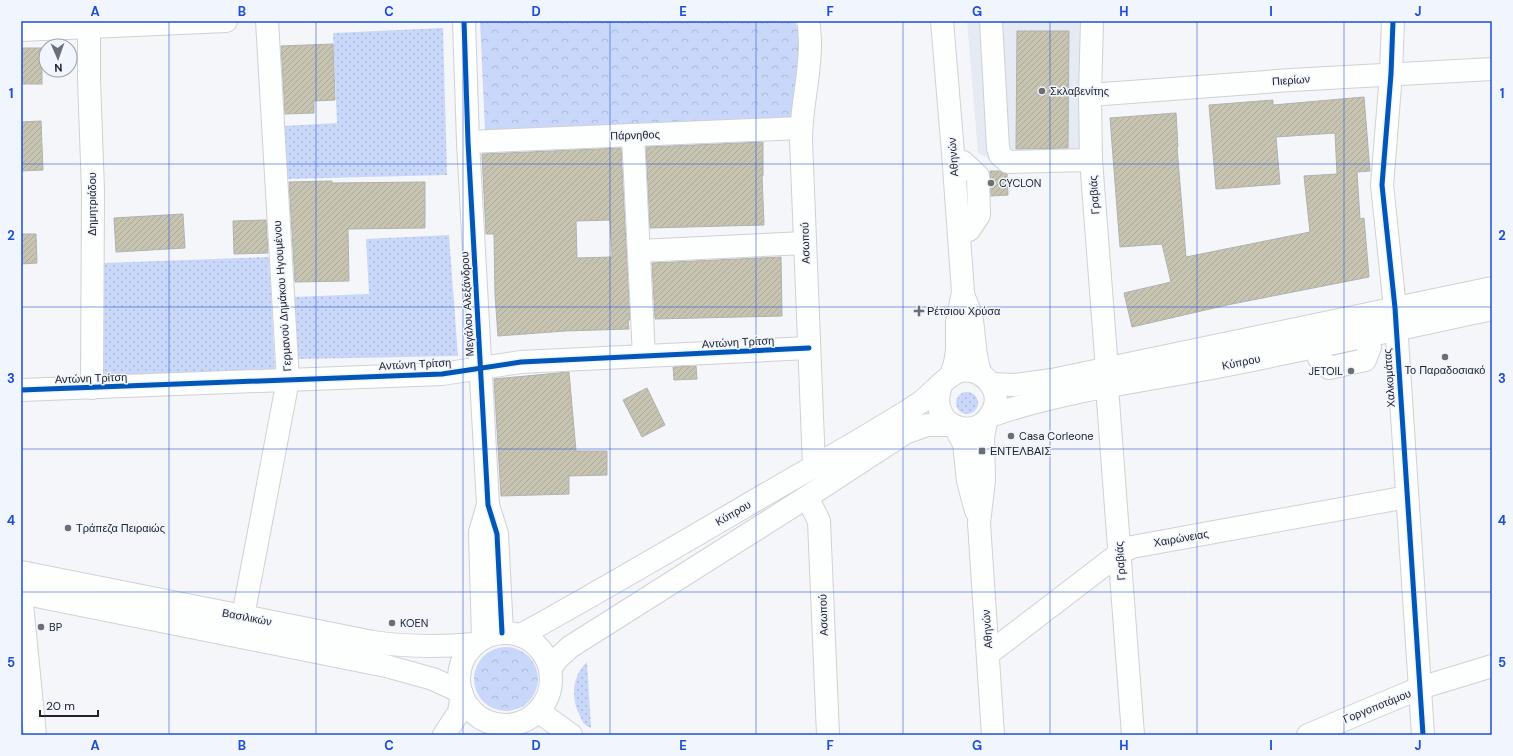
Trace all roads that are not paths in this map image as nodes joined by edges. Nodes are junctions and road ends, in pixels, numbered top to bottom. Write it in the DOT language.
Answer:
graph roads {
  1 [pos="225,21"];
  2 [pos="267,21"];
  3 [pos="464,21"];
  4 [pos="808,21"];
  5 [pos="942,21"];
  6 [pos="991,21"];
  7 [pos="1092,21"];
  8 [pos="1393,21"];
  9 [pos="89,24"];
  10 [pos="21,30"];
  11 [pos="1492,69"];
  12 [pos="1390,74"];
  13 [pos="1090,95"];
  14 [pos="801,128"];
  15 [pos="633,135"];
  16 [pos="468,142"];
  17 [pos="1091,160"];
  18 [pos="963,162"];
  19 [pos="969,230"];
  20 [pos="805,243"];
  21 [pos="639,250"];
  22 [pos="1492,288"];
  23 [pos="963,292"];
  24 [pos="1395,308"];
  25 [pos="1492,309"];
  26 [pos="1396,330"];
  27 [pos="1370,347"];
  28 [pos="809,348"];
  29 [pos="644,356"];
  30 [pos="1319,358"];
  31 [pos="480,368"];
  32 [pos="1107,378"];
  33 [pos="288,380"];
  34 [pos="946,380"];
  35 [pos="986,380"];
  36 [pos="92,388"];
  37 [pos="21,390"];
  38 [pos="988,419"];
  39 [pos="953,426"];
  40 [pos="814,466"];
  41 [pos="807,497"];
  42 [pos="1407,497"];
  43 [pos="979,524"];
  44 [pos="1120,553"];
  45 [pos="21,572"];
  46 [pos="21,593"];
  47 [pos="243,616"];
  48 [pos="495,638"];
  49 [pos="988,654"];
  50 [pos="1492,666"];
  51 [pos="550,668"];
  52 [pos="1420,688"];
  53 [pos="462,693"];
  54 [pos="538,711"];
  55 [pos="495,730"];
  56 [pos="35,735"];
  57 [pos="444,735"];
  58 [pos="571,735"];
  59 [pos="828,735"];
  60 [pos="993,735"];
  61 [pos="1133,735"];
  62 [pos="1308,735"];
  63 [pos="1423,735"];
  1 -- 9 [label="street"];
  2 -- 33 [label="street, Γερμανού Δημάκου Ηγουμένου"];
  3 -- 16 [label="street, Μεγάλου Αλεξάνδρου"];
  4 -- 14 [label="street, Ασωπού"];
  5 -- 23 [label="street, Αθηνών"];
  6 -- 17 [label="street"];
  7 -- 13 [label="street, Γραβιάς"];
  8 -- 12 [label="street, Χαλκομάτας"];
  9 -- 10 [label="street"];
  9 -- 36 [label="street, Δημητριάδου"];
  11 -- 12 [label="street, Πιερίων"];
  12 -- 13 [label="street, Πιερίων"];
  12 -- 24 [label="street, Χαλκομάτας"];
  13 -- 17 [label="street, Γραβιάς"];
  14 -- 15 [label="street, Πάρνηθος"];
  14 -- 20 [label="street, Ασωπού"];
  15 -- 16 [label="street, Πάρνηθος"];
  15 -- 21 [label="street"];
  16 -- 31 [label="street, Μεγάλου Αλεξάνδρου"];
  17 -- 32 [label="street, Γραβιάς"];
  18 -- 19 [label="street"];
  20 -- 21 [label="street"];
  20 -- 28 [label="street, Ασωπού"];
  21 -- 29 [label="street"];
  22 -- 24 [label="street, Κύπρου"];
  23 -- 34 [label="street, Αθηνών"];
  23 -- 35 [label="street, Αθηνών"];
  24 -- 26 [label="street, Χαλκομάτας"];
  24 -- 32 [label="street, Κύπρου"];
  25 -- 26 [label="street, Κύπρου"];
  26 -- 32 [label="street, Κύπρου"];
  26 -- 42 [label="street, Χαλκομάτας"];
  27 -- 30 [label="street"];
  28 -- 29 [label="street, Αντώνη Τρίτση"];
  28 -- 40 [label="street, Ασωπού"];
  29 -- 31 [label="street, Αντώνη Τρίτση"];
  31 -- 33 [label="street, Αντώνη Τρίτση"];
  31 -- 48 [label="street, Μεγάλου Αλεξάνδρου"];
  32 -- 35 [label="street, Κύπρου"];
  32 -- 38 [label="street, Κύπρου"];
  32 -- 44 [label="street, Γραβιάς"];
  33 -- 36 [label="street, Αντώνη Τρίτση"];
  33 -- 47 [label="street, Γερμανού Δημάκου Ηγουμένου"];
  34 -- 35 [label="street, Κύπρου"];
  34 -- 39 [label="street"];
  34 -- 40 [label="street, Κύπρου"];
  35 -- 38 [label="street"];
  36 -- 37 [label="street, Αντώνη Τρίτση"];
  38 -- 39 [label="street, Κύπρου"];
  38 -- 43 [label="street, Αθηνών"];
  39 -- 41 [label="street, Κύπρου"];
  39 -- 43 [label="street, Αθηνών"];
  40 -- 48 [label="street, Κύπρου"];
  41 -- 51 [label="street, Κύπρου"];
  41 -- 59 [label="street, Ασωπού"];
  42 -- 44 [label="street, Χαιρώνειας"];
  42 -- 52 [label="street, Χαλκομάτας"];
  43 -- 49 [label="street, Αθηνών"];
  44 -- 49 [label="street, Χαιρώνειας"];
  44 -- 61 [label="street, Γραβιάς"];
  45 -- 47 [label="street, Βασιλικών"];
  46 -- 53 [label="street, Βασιλικών"];
  46 -- 56 [label="street"];
  47 -- 48 [label="street, Βασιλικών"];
  48 -- 51 [label="street"];
  48 -- 53 [label="street"];
  49 -- 60 [label="street, Αθηνών"];
  50 -- 52 [label="street, Γοργοποτάμου"];
  51 -- 54 [label="street"];
  52 -- 62 [label="street, Γοργοποτάμου"];
  52 -- 63 [label="street, Χαλκομάτας"];
  53 -- 55 [label="street"];
  53 -- 57 [label="street"];
  54 -- 55 [label="street"];
  54 -- 58 [label="street"];
}
